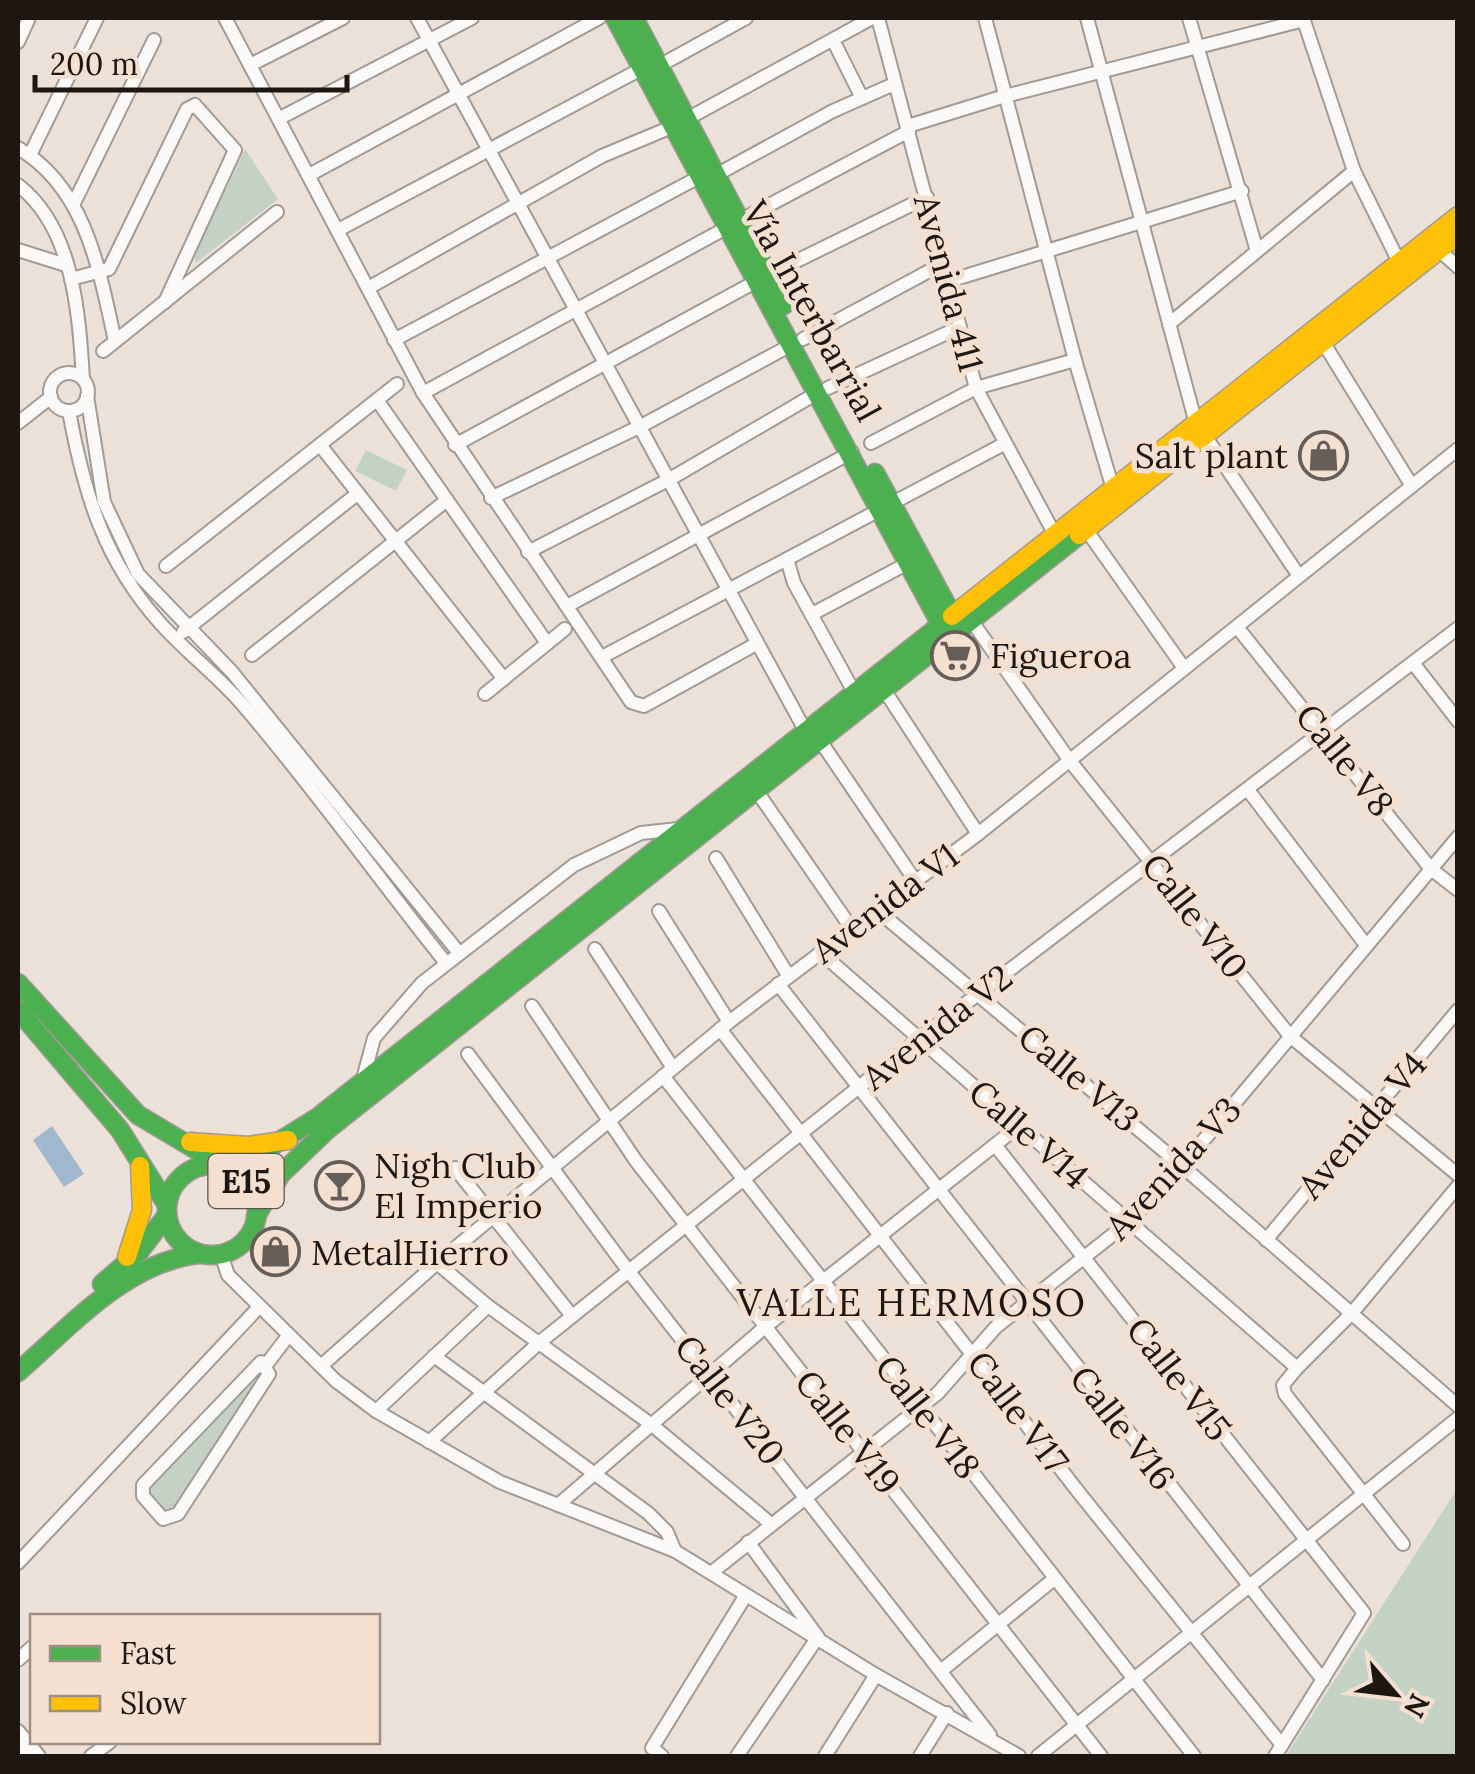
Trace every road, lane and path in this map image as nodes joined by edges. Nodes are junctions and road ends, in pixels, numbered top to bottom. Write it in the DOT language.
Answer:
graph roads {
  1 [pos="29,18"];
  2 [pos="97,18"];
  3 [pos="225,18"];
  4 [pos="343,18"];
  5 [pos="417,18"];
  6 [pos="472,18"];
  7 [pos="599,18"];
  8 [pos="615,18"];
  9 [pos="634,18"];
  10 [pos="746,18"];
  11 [pos="875,18"];
  12 [pos="985,18"];
  13 [pos="1086,18"];
  14 [pos="1189,18"];
  15 [pos="1303,19"];
  16 [pos="154,40"];
  17 [pos="430,40"];
  18 [pos="833,40"];
  19 [pos="18,42"];
  20 [pos="1197,46"];
  21 [pos="250,65"];
  22 [pos="651,67"];
  23 [pos="1102,74"];
  24 [pos="894,84"];
  25 [pos="461,92"];
  26 [pos="1005,96"];
  27 [pos="862,98"];
  28 [pos="280,118"];
  29 [pos="681,122"];
  30 [pos="908,129"];
  31 [pos="491,146"];
  32 [pos="24,152"];
  33 [pos="1354,172"];
  34 [pos="312,174"];
  35 [pos="709,176"];
  36 [pos="18,185"];
  37 [pos="1242,191"];
  38 [pos="926,197"];
  39 [pos="520,200"];
  40 [pos="73,205"];
  41 [pos="277,212"];
  42 [pos="1458,216"];
  43 [pos="1142,222"];
  44 [pos="733,224"];
  45 [pos="340,229"];
  46 [pos="1458,236"];
  47 [pos="18,250"];
  48 [pos="1044,250"];
  49 [pos="1440,250"];
  50 [pos="1257,251"];
  51 [pos="550,255"];
  52 [pos="944,263"];
  53 [pos="66,265"];
  54 [pos="1458,267"];
  55 [pos="1403,269"];
  56 [pos="100,274"];
  57 [pos="763,278"];
  58 [pos="72,279"];
  59 [pos="949,281"];
  60 [pos="370,287"];
  61 [pos="165,302"];
  62 [pos="580,310"];
  63 [pos="1170,324"];
  64 [pos="960,327"];
  65 [pos="394,340"];
  66 [pos="114,341"];
  67 [pos="798,341"];
  68 [pos="1323,342"];
  69 [pos="103,351"];
  70 [pos="1075,360"];
  71 [pos="609,363"];
  72 [pos="82,379"];
  73 [pos="397,384"];
  74 [pos="976,388"];
  75 [pos="822,390"];
  76 [pos="423,392"];
  77 [pos="86,396"];
  78 [pos="51,398"];
  79 [pos="377,400"];
  80 [pos="69,410"];
  81 [pos="18,423"];
  82 [pos="641,426"];
  83 [pos="1199,427"];
  84 [pos="871,443"];
  85 [pos="320,445"];
  86 [pos="456,445"];
  87 [pos="1002,445"];
  88 [pos="1458,449"];
  89 [pos="852,452"];
  90 [pos="670,479"];
  91 [pos="1412,486"];
  92 [pos="1113,488"];
  93 [pos="357,494"];
  94 [pos="491,498"];
  95 [pos="447,500"];
  96 [pos="886,505"];
  97 [pos="1085,528"];
  98 [pos="699,534"];
  99 [pos="1054,535"];
  100 [pos="394,542"];
  101 [pos="528,552"];
  102 [pos="787,559"];
  103 [pos="910,562"];
  104 [pos="166,566"];
  105 [pos="1299,576"];
  106 [pos="727,587"];
  107 [pos="567,606"];
  108 [pos="814,614"];
  109 [pos="954,624"];
  110 [pos="1237,627"];
  111 [pos="1458,628"];
  112 [pos="188,629"];
  113 [pos="565,629"];
  114 [pos="175,639"];
  115 [pos="546,643"];
  116 [pos="756,644"];
  117 [pos="252,655"];
  118 [pos="602,657"];
  119 [pos="1413,663"];
  120 [pos="1184,668"];
  121 [pos="504,678"];
  122 [pos="882,688"];
  123 [pos="854,692"];
  124 [pos="485,694"];
  125 [pos="1458,721"];
  126 [pos="1322,730"];
  127 [pos="813,735"];
  128 [pos="1070,762"];
  129 [pos="756,790"];
  130 [pos="1248,790"];
  131 [pos="686,828"];
  132 [pos="978,834"];
  133 [pos="1458,837"];
  134 [pos="716,858"];
  135 [pos="1154,863"];
  136 [pos="1431,869"];
  137 [pos="916,882"];
  138 [pos="1458,890"];
  139 [pos="658,911"];
  140 [pos="878,911"];
  141 [pos="852,929"];
  142 [pos="1366,945"];
  143 [pos="594,950"];
  144 [pos="820,952"];
  145 [pos="459,954"];
  146 [pos="446,964"];
  147 [pos="783,980"];
  148 [pos="18,982"];
  149 [pos="980,993"];
  150 [pos="532,1006"];
  151 [pos="18,1010"];
  152 [pos="1458,1010"];
  153 [pos="725,1025"];
  154 [pos="1290,1036"];
  155 [pos="920,1039"];
  156 [pos="468,1054"];
  157 [pos="668,1072"];
  158 [pos="362,1083"];
  159 [pos="860,1086"];
  160 [pos="1376,1108"];
  161 [pos="609,1121"];
  162 [pos="1020,1125"];
  163 [pos="802,1133"];
  164 [pos="177,1140"];
  165 [pos="288,1140"];
  166 [pos="994,1145"];
  167 [pos="139,1158"];
  168 [pos="1182,1166"];
  169 [pos="455,1168"];
  170 [pos="229,1169"];
  171 [pos="552,1170"];
  172 [pos="1458,1175"];
  173 [pos="744,1180"];
  174 [pos="1458,1186"];
  175 [pos="939,1190"];
  176 [pos="167,1210"];
  177 [pos="256,1216"];
  178 [pos="494,1217"];
  179 [pos="1130,1222"];
  180 [pos="688,1227"];
  181 [pos="882,1236"];
  182 [pos="1266,1240"];
  183 [pos="200,1254"];
  184 [pos="220,1254"];
  185 [pos="1087,1259"];
  186 [pos="437,1262"];
  187 [pos="122,1266"];
  188 [pos="630,1273"];
  189 [pos="823,1282"];
  190 [pos="1027,1304"];
  191 [pos="488,1306"];
  192 [pos="259,1307"];
  193 [pos="1352,1313"];
  194 [pos="572,1316"];
  195 [pos="766,1327"];
  196 [pos="288,1336"];
  197 [pos="540,1342"];
  198 [pos="18,1352"];
  199 [pos="974,1354"];
  200 [pos="434,1356"];
  201 [pos="266,1365"];
  202 [pos="321,1366"];
  203 [pos="1297,1368"];
  204 [pos="18,1372"];
  205 [pos="709,1374"];
  206 [pos="482,1392"];
  207 [pos="1458,1406"];
  208 [pos="921,1407"];
  209 [pos="376,1411"];
  210 [pos="1458,1418"];
  211 [pos="652,1424"];
  212 [pos="430,1442"];
  213 [pos="864,1452"];
  214 [pos="597,1475"];
  215 [pos="1365,1494"];
  216 [pos="806,1496"];
  217 [pos="558,1505"];
  218 [pos="771,1524"];
  219 [pos="1306,1541"];
  220 [pos="748,1542"];
  221 [pos="1403,1544"];
  222 [pos="675,1551"];
  223 [pos="18,1563"];
  224 [pos="711,1573"];
  225 [pos="1054,1579"];
  226 [pos="1250,1587"];
  227 [pos="746,1595"];
  228 [pos="998,1624"];
  229 [pos="1192,1633"];
  230 [pos="818,1637"];
  231 [pos="942,1670"];
  232 [pos="876,1675"];
  233 [pos="1134,1679"];
  234 [pos="1323,1680"];
  235 [pos="946,1712"];
  236 [pos="1077,1725"];
  237 [pos="18,1738"];
  238 [pos="996,1742"];
  239 [pos="1279,1751"];
  240 [pos="653,1754"];
  241 [pos="1013,1755"];
  242 [pos="25,1756"];
  243 [pos="39,1756"];
  244 [pos="737,1756"];
  245 [pos="826,1756"];
  246 [pos="920,1756"];
  247 [pos="1038,1756"];
  248 [pos="1101,1756"];
  249 [pos="1194,1756"];
  1 -- 19 [label="street"];
  2 -- 32 [label="street"];
  3 -- 21 [label="street"];
  4 -- 21 [label="street"];
  5 -- 17 [label="street"];
  6 -- 17 [label="street"];
  7 -- 25 [label="street"];
  8 -- 22 [label="main road, Vía Interbarrial"];
  9 -- 22 [label="main road, Vía Interbarrial"];
  10 -- 22 [label="street"];
  11 -- 18 [label="street"];
  11 -- 24 [label="street, Avenida 411"];
  12 -- 26 [label="street"];
  13 -- 23 [label="street"];
  14 -- 20 [label="street"];
  15 -- 20 [label="street"];
  15 -- 33 [label="street"];
  16 -- 40 [label="street"];
  17 -- 25 [label="street"];
  17 -- 28 [label="street"];
  18 -- 27 [label="street"];
  18 -- 29 [label="street"];
  20 -- 23 [label="street"];
  20 -- 37 [label="street"];
  21 -- 28 [label="street"];
  22 -- 29 [label="main road, Vía Interbarrial"];
  22 -- 31 [label="street"];
  23 -- 26 [label="street"];
  23 -- 43 [label="street"];
  24 -- 27 [label="street"];
  24 -- 30 [label="street, Avenida 411"];
  25 -- 31 [label="street"];
  25 -- 34 [label="street"];
  26 -- 30 [label="street"];
  26 -- 48 [label="street"];
  27 -- 35 [label="street"];
  28 -- 34 [label="street"];
  29 -- 35 [label="main road, Vía Interbarrial"];
  29 -- 39 [label="street"];
  30 -- 38 [label="street, Avenida 411"];
  30 -- 44 [label="street"];
  31 -- 39 [label="street"];
  31 -- 45 [label="street"];
  32 -- 40 [label="street"];
  33 -- 50 [label="street"];
  33 -- 55 [label="street"];
  34 -- 45 [label="street"];
  35 -- 44 [label="main road, Vía Interbarrial"];
  35 -- 51 [label="street"];
  36 -- 53 [label="street"];
  37 -- 43 [label="street"];
  37 -- 50 [label="street"];
  38 -- 52 [label="street, Avenida 411"];
  38 -- 57 [label="street"];
  39 -- 51 [label="street"];
  39 -- 60 [label="street"];
  40 -- 56 [label="street"];
  41 -- 61 [label="street"];
  42 -- 55 [label="main road"];
  43 -- 48 [label="street"];
  43 -- 63 [label="street"];
  44 -- 57 [label="main road, Vía Interbarrial"];
  44 -- 62 [label="street"];
  45 -- 60 [label="street"];
  46 -- 49 [label="main road"];
  47 -- 53 [label="street"];
  48 -- 59 [label="street"];
  48 -- 70 [label="street"];
  49 -- 54 [label="street"];
  49 -- 55 [label="main road"];
  50 -- 63 [label="street"];
  51 -- 62 [label="street"];
  51 -- 65 [label="street"];
  52 -- 59 [label="street, Avenida 411"];
  52 -- 67 [label="street"];
  53 -- 58 [label="street"];
  55 -- 68 [label="main road"];
  55 -- 83 [label="main road"];
  56 -- 58 [label="street"];
  56 -- 61 [label="street"];
  56 -- 66 [label="street"];
  57 -- 67 [label="main road, Vía Interbarrial"];
  57 -- 71 [label="street"];
  58 -- 72 [label="street"];
  59 -- 64 [label="street, Avenida 411"];
  60 -- 65 [label="street"];
  61 -- 66 [label="street"];
  62 -- 71 [label="street"];
  62 -- 76 [label="street"];
  63 -- 83 [label="street"];
  64 -- 74 [label="street, Avenida 411"];
  64 -- 75 [label="street"];
  65 -- 76 [label="street"];
  66 -- 69 [label="street"];
  67 -- 75 [label="main road, Vía Interbarrial"];
  67 -- 82 [label="street"];
  68 -- 83 [label="main road"];
  68 -- 91 [label="street"];
  70 -- 74 [label="street"];
  70 -- 92 [label="street"];
  71 -- 82 [label="street"];
  71 -- 86 [label="street"];
  72 -- 77 [label="street"];
  72 -- 78 [label="street"];
  73 -- 79 [label="street"];
  74 -- 84 [label="street"];
  74 -- 87 [label="street, Avenida 411"];
  75 -- 89 [label="main road, Vía Interbarrial"];
  75 -- 90 [label="street"];
  75 -- 96 [label="main road, Vía Interbarrial"];
  76 -- 86 [label="street"];
  77 -- 80 [label="street"];
  77 -- 112 [label="street"];
  78 -- 80 [label="street"];
  78 -- 81 [label="street"];
  79 -- 85 [label="street"];
  79 -- 95 [label="street"];
  80 -- 114 [label="street"];
  82 -- 90 [label="street"];
  82 -- 94 [label="street"];
  83 -- 92 [label="main road"];
  83 -- 97 [label="main road"];
  83 -- 105 [label="street"];
  85 -- 93 [label="street"];
  85 -- 104 [label="street"];
  86 -- 94 [label="street"];
  87 -- 96 [label="street"];
  87 -- 99 [label="street, Avenida 411"];
  88 -- 91 [label="street, Avenida V1"];
  89 -- 96 [label="main road, Vía Interbarrial"];
  89 -- 98 [label="street"];
  90 -- 98 [label="street"];
  90 -- 101 [label="street"];
  91 -- 105 [label="street, Avenida V1"];
  92 -- 99 [label="main road"];
  93 -- 100 [label="street"];
  93 -- 112 [label="street"];
  94 -- 101 [label="street"];
  95 -- 100 [label="street"];
  95 -- 115 [label="street"];
  96 -- 102 [label="street"];
  96 -- 103 [label="main road, Vía Interbarrial"];
  96 -- 109 [label="main road, Vía Interbarrial"];
  97 -- 109 [label="main road"];
  97 -- 120 [label="street"];
  98 -- 106 [label="street"];
  98 -- 107 [label="street"];
  99 -- 109 [label="main road"];
  100 -- 117 [label="street"];
  100 -- 121 [label="street"];
  101 -- 107 [label="street"];
  102 -- 106 [label="street"];
  102 -- 108 [label="street"];
  103 -- 108 [label="street"];
  103 -- 109 [label="main road, Vía Interbarrial"];
  105 -- 110 [label="street, Avenida V1"];
  106 -- 116 [label="street"];
  106 -- 118 [label="street"];
  107 -- 118 [label="street"];
  108 -- 123 [label="street"];
  109 -- 122 [label="main road"];
  109 -- 123 [label="main road"];
  109 -- 128 [label="street, Calle V10"];
  110 -- 120 [label="street, Avenida V1"];
  110 -- 126 [label="street, Calle V8"];
  111 -- 119 [label="street, Avenida V2"];
  112 -- 114 [label="street"];
  112 -- 145 [label="street"];
  113 -- 115 [label="street"];
  114 -- 146 [label="street"];
  115 -- 121 [label="street"];
  116 -- 118 [label="street"];
  116 -- 127 [label="street"];
  119 -- 125 [label="street"];
  119 -- 126 [label="street, Avenida V2"];
  120 -- 128 [label="street, Avenida V1"];
  121 -- 124 [label="street"];
  122 -- 127 [label="main road"];
  122 -- 132 [label="street"];
  123 -- 127 [label="main road"];
  126 -- 130 [label="street, Avenida V2"];
  126 -- 136 [label="street, Calle V8"];
  127 -- 129 [label="main road"];
  127 -- 131 [label="main road"];
  127 -- 137 [label="street"];
  128 -- 132 [label="street, Avenida V1"];
  128 -- 135 [label="street, Calle V10"];
  129 -- 141 [label="street"];
  129 -- 177 [label="main road"];
  130 -- 135 [label="street, Avenida V2"];
  130 -- 142 [label="street"];
  131 -- 145 [label="street"];
  131 -- 158 [label="main road"];
  132 -- 137 [label="street, Avenida V1"];
  133 -- 136 [label="street, Avenida V3"];
  134 -- 147 [label="street, Calle V16"];
  135 -- 149 [label="street, Avenida V2"];
  135 -- 154 [label="street, Calle V10"];
  136 -- 138 [label="street, Calle V8"];
  136 -- 142 [label="street, Avenida V3"];
  137 -- 140 [label="street, Avenida V1"];
  139 -- 153 [label="street, Calle V17"];
  140 -- 141 [label="street, Avenida V1"];
  140 -- 149 [label="street, Calle V13"];
  141 -- 144 [label="street, Avenida V1"];
  142 -- 154 [label="street, Avenida V3"];
  143 -- 157 [label="street, Calle V18"];
  144 -- 147 [label="street, Avenida V1"];
  144 -- 155 [label="street, Calle V14"];
  145 -- 146 [label="street"];
  146 -- 158 [label="street"];
  147 -- 153 [label="street, Avenida V1"];
  147 -- 159 [label="street, Calle V16"];
  148 -- 164 [label="main road, E15"];
  149 -- 155 [label="street, Avenida V2"];
  149 -- 168 [label="street, Calle V13"];
  150 -- 161 [label="street, Calle V19"];
  151 -- 167 [label="main road, E15"];
  152 -- 160 [label="street, Avenida V4"];
  153 -- 157 [label="street, Avenida V1"];
  153 -- 163 [label="street, Calle V17"];
  154 -- 160 [label="street, Calle V10"];
  154 -- 168 [label="street, Avenida V3"];
  155 -- 159 [label="street, Avenida V2"];
  155 -- 162 [label="street, Calle V14"];
  156 -- 171 [label="street, Calle V20"];
  157 -- 161 [label="street, Avenida V1"];
  157 -- 173 [label="street, Calle V18"];
  158 -- 165 [label="main road"];
  159 -- 163 [label="street, Avenida V2"];
  159 -- 175 [label="street, Calle V16"];
  160 -- 172 [label="street, Calle V10"];
  160 -- 182 [label="street, Avenida V4"];
  161 -- 171 [label="street, Avenida V1"];
  161 -- 180 [label="street, Calle V19"];
  162 -- 166 [label="street"];
  162 -- 179 [label="street, Calle V14"];
  163 -- 173 [label="street, Avenida V2"];
  163 -- 181 [label="street, Calle V17"];
  164 -- 165 [label="main road"];
  164 -- 170 [label="main road, E15"];
  165 -- 170 [label="main road"];
  166 -- 175 [label="street"];
  166 -- 185 [label="street, Calle V15"];
  167 -- 176 [label="main road, E15"];
  167 -- 187 [label="main road"];
  168 -- 179 [label="street, Avenida V3"];
  168 -- 182 [label="street, Calle V13"];
  169 -- 178 [label="street"];
  170 -- 176 [label="main road, E15"];
  170 -- 177 [label="main road, E15"];
  171 -- 178 [label="street, Avenida V1"];
  171 -- 188 [label="street, Calle V20"];
  173 -- 180 [label="street, Avenida V2"];
  173 -- 189 [label="street, Calle V18"];
  174 -- 193 [label="street"];
  175 -- 181 [label="street"];
  175 -- 190 [label="street, Calle V16"];
  176 -- 183 [label="main road, E15"];
  176 -- 187 [label="main road, E15"];
  177 -- 184 [label="main road, E15"];
  178 -- 186 [label="street, Avenida V1"];
  178 -- 194 [label="street"];
  179 -- 185 [label="street, Avenida V3"];
  179 -- 203 [label="street, Calle V14"];
  180 -- 188 [label="street, Avenida V2"];
  180 -- 195 [label="street, Calle V19"];
  181 -- 189 [label="street"];
  181 -- 199 [label="street, Calle V17"];
  182 -- 193 [label="street, Calle V13"];
  183 -- 184 [label="main road, E15"];
  183 -- 204 [label="main road, E15"];
  184 -- 192 [label="street"];
  185 -- 190 [label="street, Avenida V3"];
  185 -- 219 [label="street, Calle V15"];
  186 -- 191 [label="street"];
  186 -- 202 [label="street, Avenida V1"];
  187 -- 198 [label="main road, E15"];
  188 -- 194 [label="street, Avenida V2"];
  188 -- 205 [label="street, Calle V20"];
  189 -- 195 [label="street"];
  189 -- 208 [label="street, Calle V18"];
  190 -- 199 [label="street, Avenida V3"];
  190 -- 226 [label="street, Calle V16"];
  191 -- 197 [label="street"];
  191 -- 200 [label="street"];
  192 -- 196 [label="street"];
  192 -- 223 [label="street"];
  193 -- 203 [label="street"];
  193 -- 207 [label="street, Calle V13"];
  194 -- 197 [label="street, Avenida V2"];
  195 -- 205 [label="street"];
  195 -- 213 [label="street, Calle V19"];
  196 -- 201 [label="street"];
  196 -- 202 [label="street"];
  197 -- 206 [label="street, Avenida V2"];
  197 -- 211 [label="street"];
  199 -- 208 [label="street, Avenida V3"];
  199 -- 229 [label="street, Calle V17"];
  200 -- 206 [label="street"];
  200 -- 209 [label="street"];
  201 -- 201 [label="street"];
  202 -- 209 [label="street"];
  203 -- 215 [label="street"];
  205 -- 211 [label="street"];
  205 -- 216 [label="street, Calle V20"];
  206 -- 212 [label="street, Avenida V2"];
  206 -- 214 [label="street"];
  208 -- 213 [label="street, Avenida V3"];
  208 -- 225 [label="street, Calle V18"];
  209 -- 212 [label="street"];
  210 -- 215 [label="street"];
  211 -- 214 [label="street"];
  211 -- 218 [label="street"];
  212 -- 217 [label="street"];
  213 -- 216 [label="street, Avenida V3"];
  213 -- 228 [label="street, Calle V19"];
  214 -- 217 [label="street"];
  214 -- 222 [label="street"];
  215 -- 219 [label="street"];
  215 -- 221 [label="street"];
  216 -- 218 [label="street, Avenida V3"];
  216 -- 231 [label="street, Calle V20"];
  217 -- 222 [label="street"];
  218 -- 220 [label="street, Avenida V3"];
  219 -- 226 [label="street"];
  219 -- 234 [label="street, Calle V15"];
  220 -- 224 [label="street, Avenida V3"];
  220 -- 230 [label="street"];
  222 -- 224 [label="street"];
  224 -- 227 [label="street"];
  225 -- 228 [label="street"];
  225 -- 233 [label="street, Calle V18"];
  226 -- 229 [label="street"];
  226 -- 234 [label="street, Calle V16"];
  227 -- 230 [label="street"];
  227 -- 240 [label="street"];
  228 -- 231 [label="street"];
  228 -- 236 [label="street, Calle V19"];
  229 -- 233 [label="street"];
  229 -- 239 [label="street, Calle V17"];
  230 -- 232 [label="street"];
  230 -- 244 [label="street"];
  231 -- 238 [label="street, Calle V20"];
  232 -- 235 [label="street"];
  232 -- 245 [label="street"];
  233 -- 236 [label="street"];
  233 -- 249 [label="street, Calle V18"];
  234 -- 239 [label="street"];
  235 -- 238 [label="street"];
  235 -- 246 [label="street"];
  236 -- 247 [label="street"];
  236 -- 248 [label="street, Calle V19"];
  237 -- 242 [label="street"];
  237 -- 243 [label="street"];
  238 -- 241 [label="street"];
}
